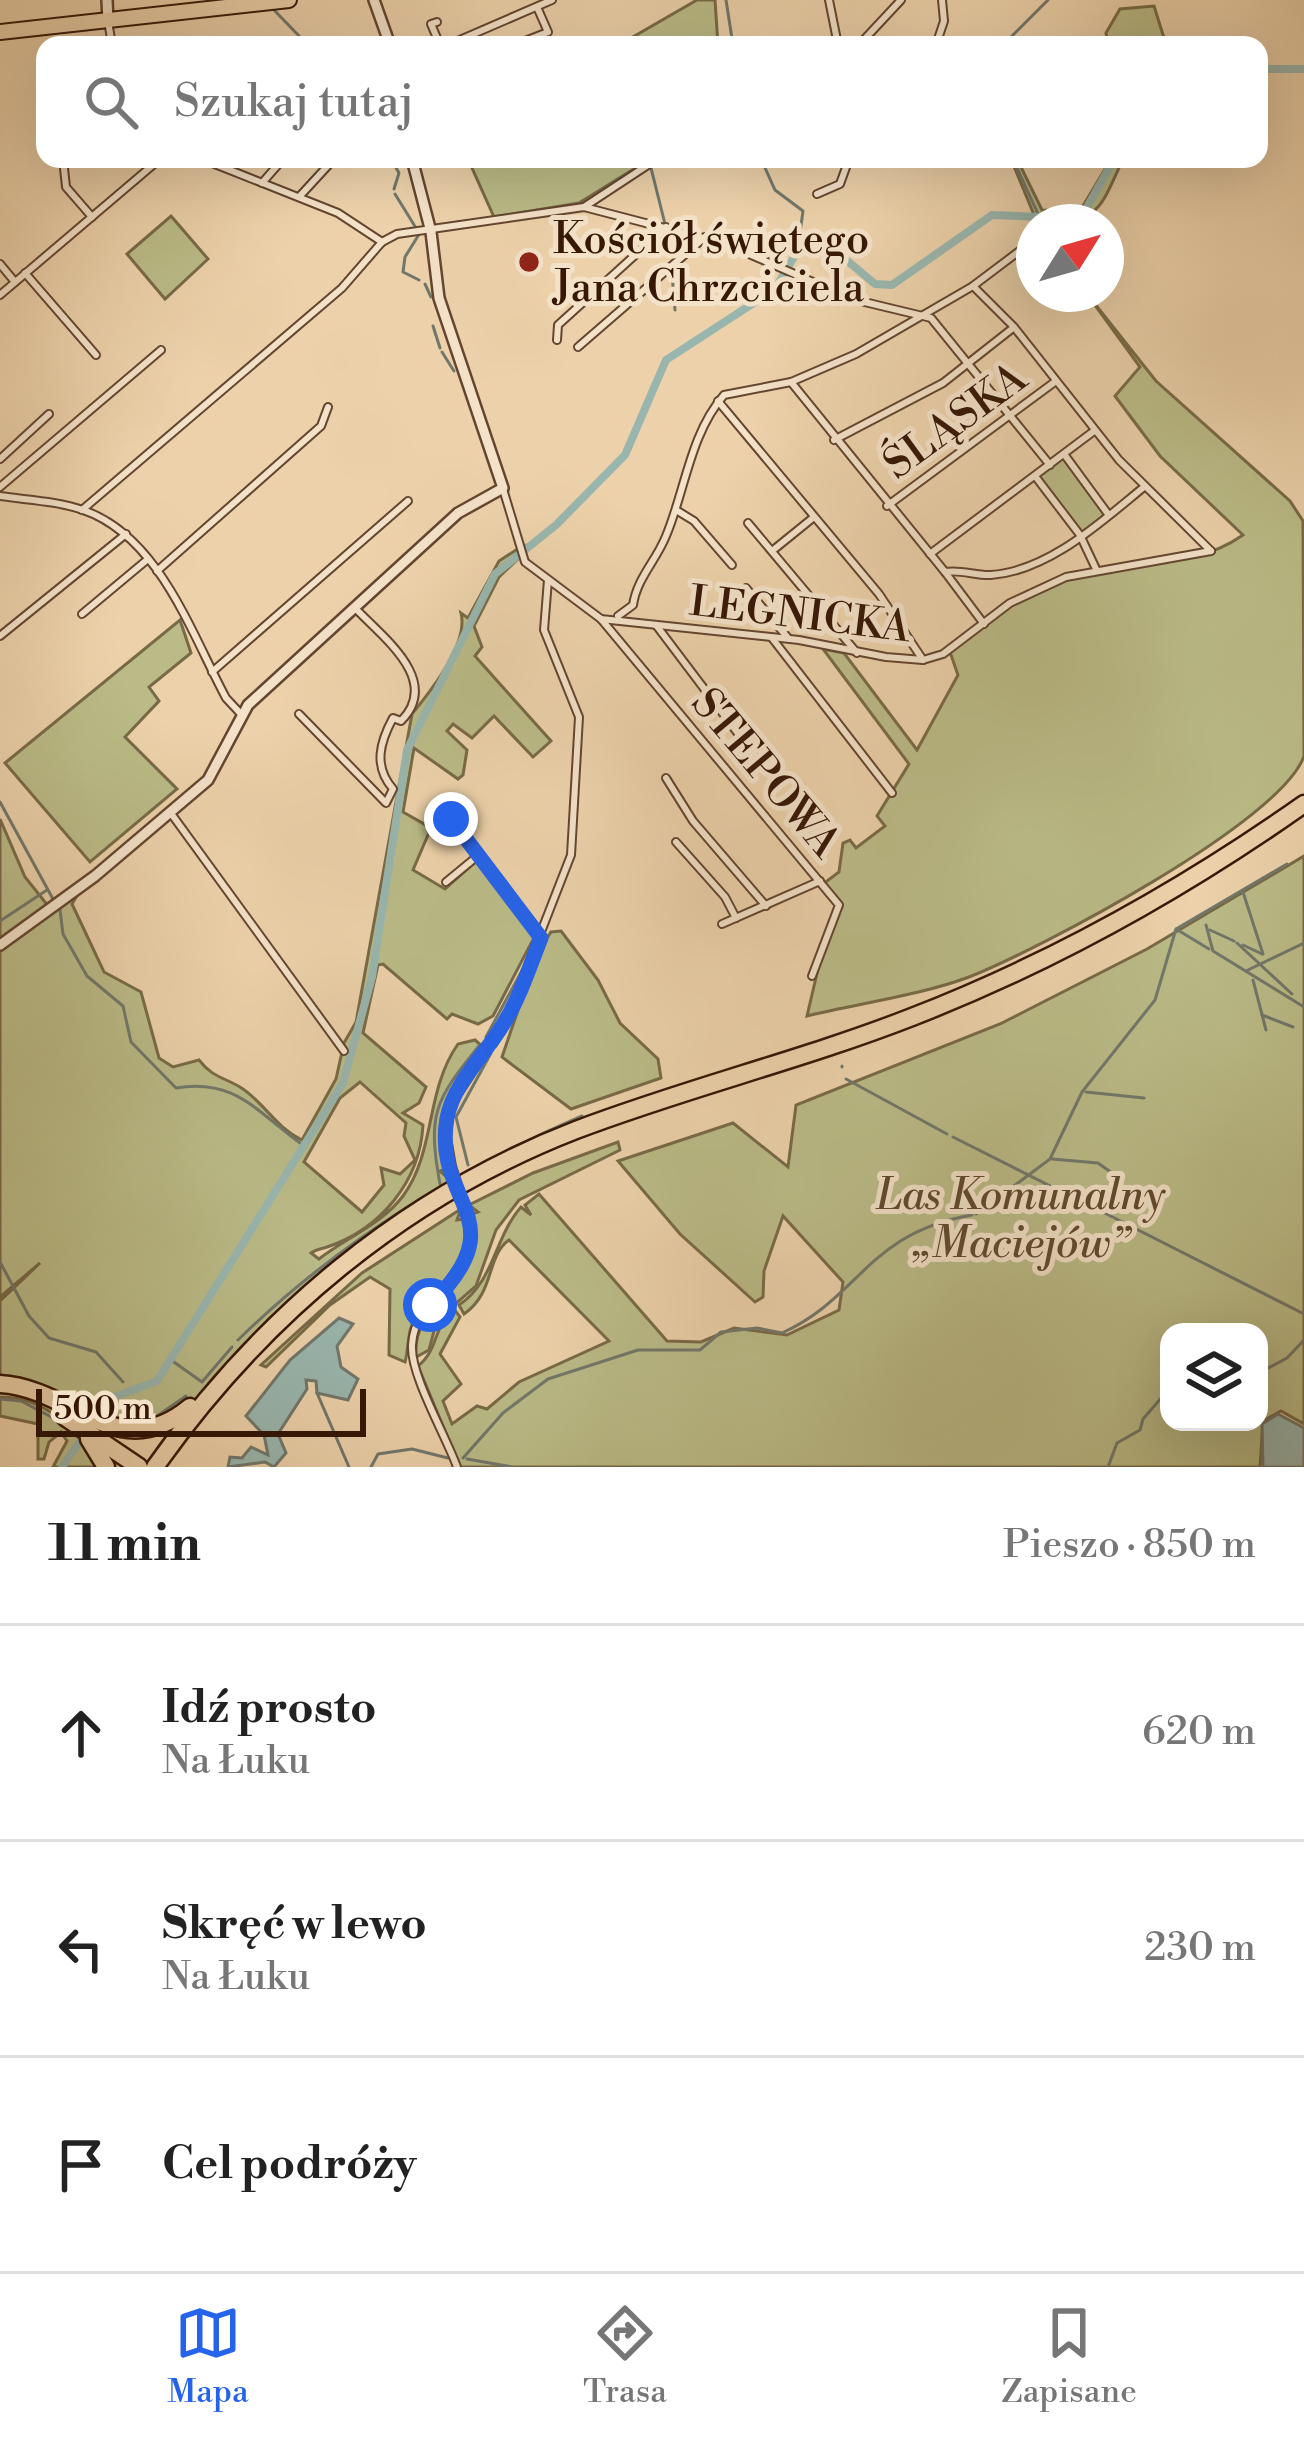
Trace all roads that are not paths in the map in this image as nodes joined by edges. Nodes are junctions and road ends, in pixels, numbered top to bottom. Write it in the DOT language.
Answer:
graph roads {
  1 [pos="106,0"];
  2 [pos="289,0"];
  3 [pos="374,0"];
  4 [pos="552,0"];
  5 [pos="829,0"];
  6 [pos="902,0"];
  7 [pos="942,0"];
  8 [pos="237,3"];
  9 [pos="537,7"];
  10 [pos="109,21"];
  11 [pos="436,22"];
  12 [pos="0,32"];
  13 [pos="111,36"];
  14 [pos="387,36"];
  15 [pos="438,36"];
  16 [pos="466,36"];
  17 [pos="538,36"];
  18 [pos="836,36"];
  19 [pos="868,36"];
  20 [pos="939,36"];
  21 [pos="64,168"];
  22 [pos="149,168"];
  23 [pos="224,168"];
  24 [pos="275,168"];
  25 [pos="325,168"];
  26 [pos="414,168"];
  27 [pos="643,168"];
  28 [pos="846,168"];
  29 [pos="262,183"];
  30 [pos="817,194"];
  31 [pos="298,197"];
  32 [pos="584,207"];
  33 [pos="92,217"];
  34 [pos="666,227"];
  35 [pos="431,232"];
  36 [pos="705,237"];
  37 [pos="382,242"];
  38 [pos="1016,254"];
  39 [pos="0,264"];
  40 [pos="25,273"];
  41 [pos="15,282"];
  42 [pos="974,286"];
  43 [pos="0,295"];
  44 [pos="916,316"];
  45 [pos="1014,328"];
  46 [pos="557,340"];
  47 [pos="578,347"];
  48 [pos="160,350"];
  49 [pos="96,355"];
  50 [pos="971,362"];
  51 [pos="1056,381"];
  52 [pos="791,382"];
  53 [pos="718,401"];
  54 [pos="328,407"];
  55 [pos="1011,414"];
  56 [pos="49,415"];
  57 [pos="1094,431"];
  58 [pos="834,440"];
  59 [pos="1064,454"];
  60 [pos="0,459"];
  61 [pos="1050,465"];
  62 [pos="1035,476"];
  63 [pos="1144,487"];
  64 [pos="503,488"];
  65 [pos="0,492"];
  66 [pos="408,501"];
  67 [pos="887,506"];
  68 [pos="82,510"];
  69 [pos="676,510"];
  70 [pos="1108,514"];
  71 [pos="814,518"];
  72 [pos="748,523"];
  73 [pos="125,534"];
  74 [pos="1080,535"];
  75 [pos="772,551"];
  76 [pos="930,554"];
  77 [pos="148,559"];
  78 [pos="732,565"];
  79 [pos="157,571"];
  80 [pos="1097,571"];
  81 [pos="945,572"];
  82 [pos="548,580"];
  83 [pos="746,588"];
  84 [pos="357,610"];
  85 [pos="82,614"];
  86 [pos="614,618"];
  87 [pos="602,619"];
  88 [pos="984,624"];
  89 [pos="656,625"];
  90 [pos="0,636"];
  91 [pos="772,638"];
  92 [pos="788,638"];
  93 [pos="857,654"];
  94 [pos="922,660"];
  95 [pos="212,672"];
  96 [pos="240,713"];
  97 [pos="299,714"];
  98 [pos="758,760"];
  99 [pos="666,778"];
  100 [pos="892,793"];
  101 [pos="1304,804"];
  102 [pos="441,806"];
  103 [pos="170,812"];
  104 [pos="1304,818"];
  105 [pos="676,842"];
  106 [pos="480,854"];
  107 [pos="820,881"];
  108 [pos="446,882"];
  109 [pos="766,906"];
  110 [pos="736,918"];
  111 [pos="722,924"];
  112 [pos="541,938"];
  113 [pos="0,945"];
  114 [pos="812,976"];
  115 [pos="919,1020"];
  116 [pos="344,1051"];
  117 [pos="223,1379"];
  118 [pos="0,1389"];
  119 [pos="53,1399"];
  120 [pos="76,1426"];
  121 [pos="158,1466"];
  122 [pos="106,1467"];
  123 [pos="139,1467"];
  124 [pos="457,1467"];
  1 -- 10 [label="street"];
  2 -- 8 [label="main road"];
  3 -- 14 [label="street"];
  4 -- 9 [label="street"];
  5 -- 18 [label="street"];
  6 -- 19 [label="street"];
  7 -- 20 [label="street"];
  8 -- 10 [label="main road"];
  9 -- 16 [label="street"];
  9 -- 17 [label="street"];
  10 -- 12 [label="main road"];
  10 -- 13 [label="street"];
  11 -- 15 [label="street"];
  21 -- 33 [label="street"];
  22 -- 33 [label="street"];
  23 -- 29 [label="street"];
  24 -- 29 [label="street"];
  25 -- 31 [label="street"];
  26 -- 35 [label="street"];
  27 -- 32 [label="street"];
  28 -- 30 [label="street"];
  29 -- 31 [label="street"];
  31 -- 37 [label="street"];
  32 -- 34 [label="street"];
  32 -- 35 [label="street"];
  33 -- 40 [label="street"];
  34 -- 36 [label="street"];
  34 -- 46 [label="street"];
  35 -- 37 [label="street"];
  35 -- 64 [label="street"];
  36 -- 44 [label="street"];
  36 -- 47 [label="street"];
  37 -- 68 [label="street"];
  38 -- 42 [label="street"];
  39 -- 41 [label="street"];
  40 -- 41 [label="street"];
  40 -- 49 [label="street"];
  41 -- 43 [label="street"];
  42 -- 44 [label="street"];
  42 -- 45 [label="street"];
  44 -- 50 [label="street"];
  44 -- 52 [label="street"];
  45 -- 50 [label="street"];
  45 -- 51 [label="street"];
  48 -- 65 [label="street"];
  50 -- 55 [label="street"];
  50 -- 58 [label="street"];
  51 -- 55 [label="street, ŚLĄSKA"];
  51 -- 57 [label="street"];
  52 -- 53 [label="street"];
  52 -- 58 [label="street"];
  53 -- 69 [label="street"];
  53 -- 71 [label="street"];
  54 -- 79 [label="street"];
  55 -- 61 [label="street"];
  55 -- 67 [label="street, ŚLĄSKA"];
  56 -- 60 [label="street"];
  57 -- 59 [label="street"];
  57 -- 63 [label="street"];
  58 -- 67 [label="street"];
  59 -- 61 [label="street"];
  59 -- 70 [label="street"];
  61 -- 62 [label="street"];
  62 -- 74 [label="street"];
  62 -- 76 [label="street"];
  63 -- 70 [label="street"];
  63 -- 80 [label="street, LEGNICKA"];
  64 -- 82 [label="street"];
  64 -- 84 [label="street"];
  65 -- 68 [label="street"];
  66 -- 95 [label="street"];
  67 -- 76 [label="street"];
  68 -- 73 [label="street"];
  69 -- 78 [label="street"];
  69 -- 86 [label="street"];
  70 -- 74 [label="street"];
  71 -- 75 [label="street"];
  71 -- 94 [label="street"];
  72 -- 75 [label="street"];
  73 -- 77 [label="street"];
  73 -- 90 [label="street"];
  74 -- 80 [label="street"];
  74 -- 81 [label="street"];
  75 -- 93 [label="street"];
  76 -- 81 [label="street"];
  77 -- 79 [label="street"];
  77 -- 85 [label="street"];
  79 -- 95 [label="street"];
  80 -- 88 [label="street, LEGNICKA"];
  81 -- 88 [label="street"];
  82 -- 87 [label="street"];
  82 -- 112 [label="street"];
  83 -- 92 [label="street"];
  84 -- 96 [label="street"];
  84 -- 97 [label="street"];
  86 -- 87 [label="street, LEGNICKA"];
  86 -- 89 [label="street, LEGNICKA"];
  87 -- 107 [label="street, STEPOWA"];
  88 -- 94 [label="street, LEGNICKA"];
  89 -- 91 [label="street, LEGNICKA"];
  89 -- 98 [label="street"];
  91 -- 92 [label="street, LEGNICKA"];
  91 -- 100 [label="street"];
  92 -- 93 [label="street, LEGNICKA"];
  93 -- 94 [label="street, LEGNICKA"];
  95 -- 96 [label="street"];
  96 -- 103 [label="street"];
  99 -- 109 [label="street"];
  101 -- 115 [label="highway"];
  102 -- 106 [label="street"];
  103 -- 113 [label="street"];
  103 -- 116 [label="street"];
  104 -- 115 [label="highway"];
  105 -- 110 [label="street"];
  106 -- 108 [label="street"];
  106 -- 112 [label="street"];
  107 -- 109 [label="street"];
  107 -- 114 [label="street, STEPOWA"];
  109 -- 110 [label="street"];
  110 -- 111 [label="street"];
  112 -- 124 [label="street, bridge"];
  115 -- 117 [label="highway"];
  115 -- 121 [label="highway"];
  117 -- 119 [label="highway"];
  117 -- 121 [label="highway"];
  118 -- 119 [label="highway"];
  118 -- 120 [label="highway"];
  119 -- 121 [label="highway"];
  120 -- 122 [label="highway"];
  120 -- 123 [label="highway"];
}
